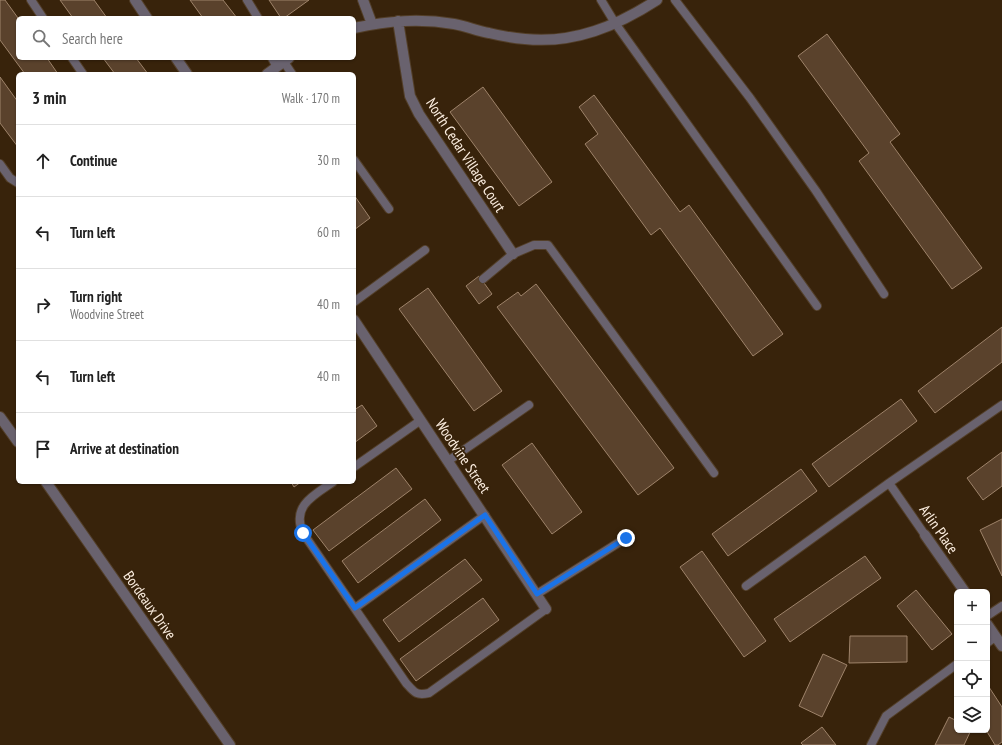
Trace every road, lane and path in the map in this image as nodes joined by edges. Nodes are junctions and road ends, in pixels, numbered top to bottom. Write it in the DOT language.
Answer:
graph roads {
  1 [pos="31,0"];
  2 [pos="135,0"];
  3 [pos="247,0"];
  4 [pos="363,0"];
  5 [pos="601,0"];
  6 [pos="657,0"];
  7 [pos="675,0"];
  8 [pos="42,16"];
  9 [pos="146,16"];
  10 [pos="257,16"];
  11 [pos="398,21"];
  12 [pos="615,23"];
  13 [pos="372,24"];
  14 [pos="356,28"];
  15 [pos="73,60"];
  16 [pos="177,60"];
  17 [pos="281,61"];
  18 [pos="82,72"];
  19 [pos="186,72"];
  20 [pos="269,72"];
  21 [pos="290,72"];
  22 [pos="356,163"];
  23 [pos="0,164"];
  24 [pos="16,182"];
  25 [pos="389,209"];
  26 [pos="425,250"];
  27 [pos="513,254"];
  28 [pos="483,278"];
  29 [pos="884,294"];
  30 [pos="356,301"];
  31 [pos="817,306"];
  32 [pos="356,323"];
  33 [pos="529,405"];
  34 [pos="1002,405"];
  35 [pos="0,417"];
  36 [pos="421,420"];
  37 [pos="16,439"];
  38 [pos="448,460"];
  39 [pos="356,466"];
  40 [pos="714,473"];
  41 [pos="47,484"];
  42 [pos="330,484"];
  43 [pos="889,484"];
  44 [pos="485,515"];
  45 [pos="925,535"];
  46 [pos="626,538"];
  47 [pos="746,586"];
  48 [pos="963,589"];
  49 [pos="537,594"];
  50 [pos="1002,606"];
  51 [pos="355,608"];
  52 [pos="546,609"];
  53 [pos="990,614"];
  54 [pos="988,625"];
  55 [pos="996,636"];
  56 [pos="990,641"];
  57 [pos="1002,646"];
  58 [pos="954,666"];
  59 [pos="230,745"];
  60 [pos="871,745"];
  1 -- 8 [label="lane"];
  2 -- 9 [label="street"];
  3 -- 10 [label="lane"];
  4 -- 13 [label="street"];
  5 -- 12 [label="lane"];
  6 -- 12 [label="street"];
  7 -- 29 [label="lane"];
  11 -- 12 [label="street"];
  11 -- 13 [label="street"];
  11 -- 27 [label="street, North Cedar Village Court"];
  12 -- 31 [label="lane"];
  13 -- 14 [label="street"];
  15 -- 18 [label="lane"];
  16 -- 19 [label="street"];
  17 -- 20 [label="street"];
  17 -- 21 [label="lane"];
  22 -- 25 [label="lane"];
  23 -- 24 [label="lane"];
  26 -- 30 [label="lane"];
  27 -- 28 [label="lane"];
  27 -- 40 [label="lane"];
  32 -- 36 [label="street, Woodvine Street"];
  33 -- 38 [label="lane"];
  34 -- 43 [label="lane"];
  35 -- 37 [label="street"];
  36 -- 38 [label="street, Woodvine Street"];
  36 -- 39 [label="lane"];
  38 -- 44 [label="street, Woodvine Street"];
  41 -- 59 [label="street, Bordeaux Drive"];
  42 -- 51 [label="lane"];
  43 -- 45 [label="lane, Arlin Place"];
  43 -- 47 [label="lane"];
  44 -- 49 [label="street, Woodvine Street"];
  44 -- 51 [label="lane"];
  45 -- 48 [label="street, Arlin Place"];
  46 -- 49 [label="lane"];
  49 -- 52 [label="street, Woodvine Street"];
  50 -- 53 [label="lane"];
  51 -- 52 [label="lane"];
  54 -- 55 [label="street"];
  55 -- 56 [label="lane"];
  55 -- 57 [label="street"];
  58 -- 60 [label="lane"];
}
